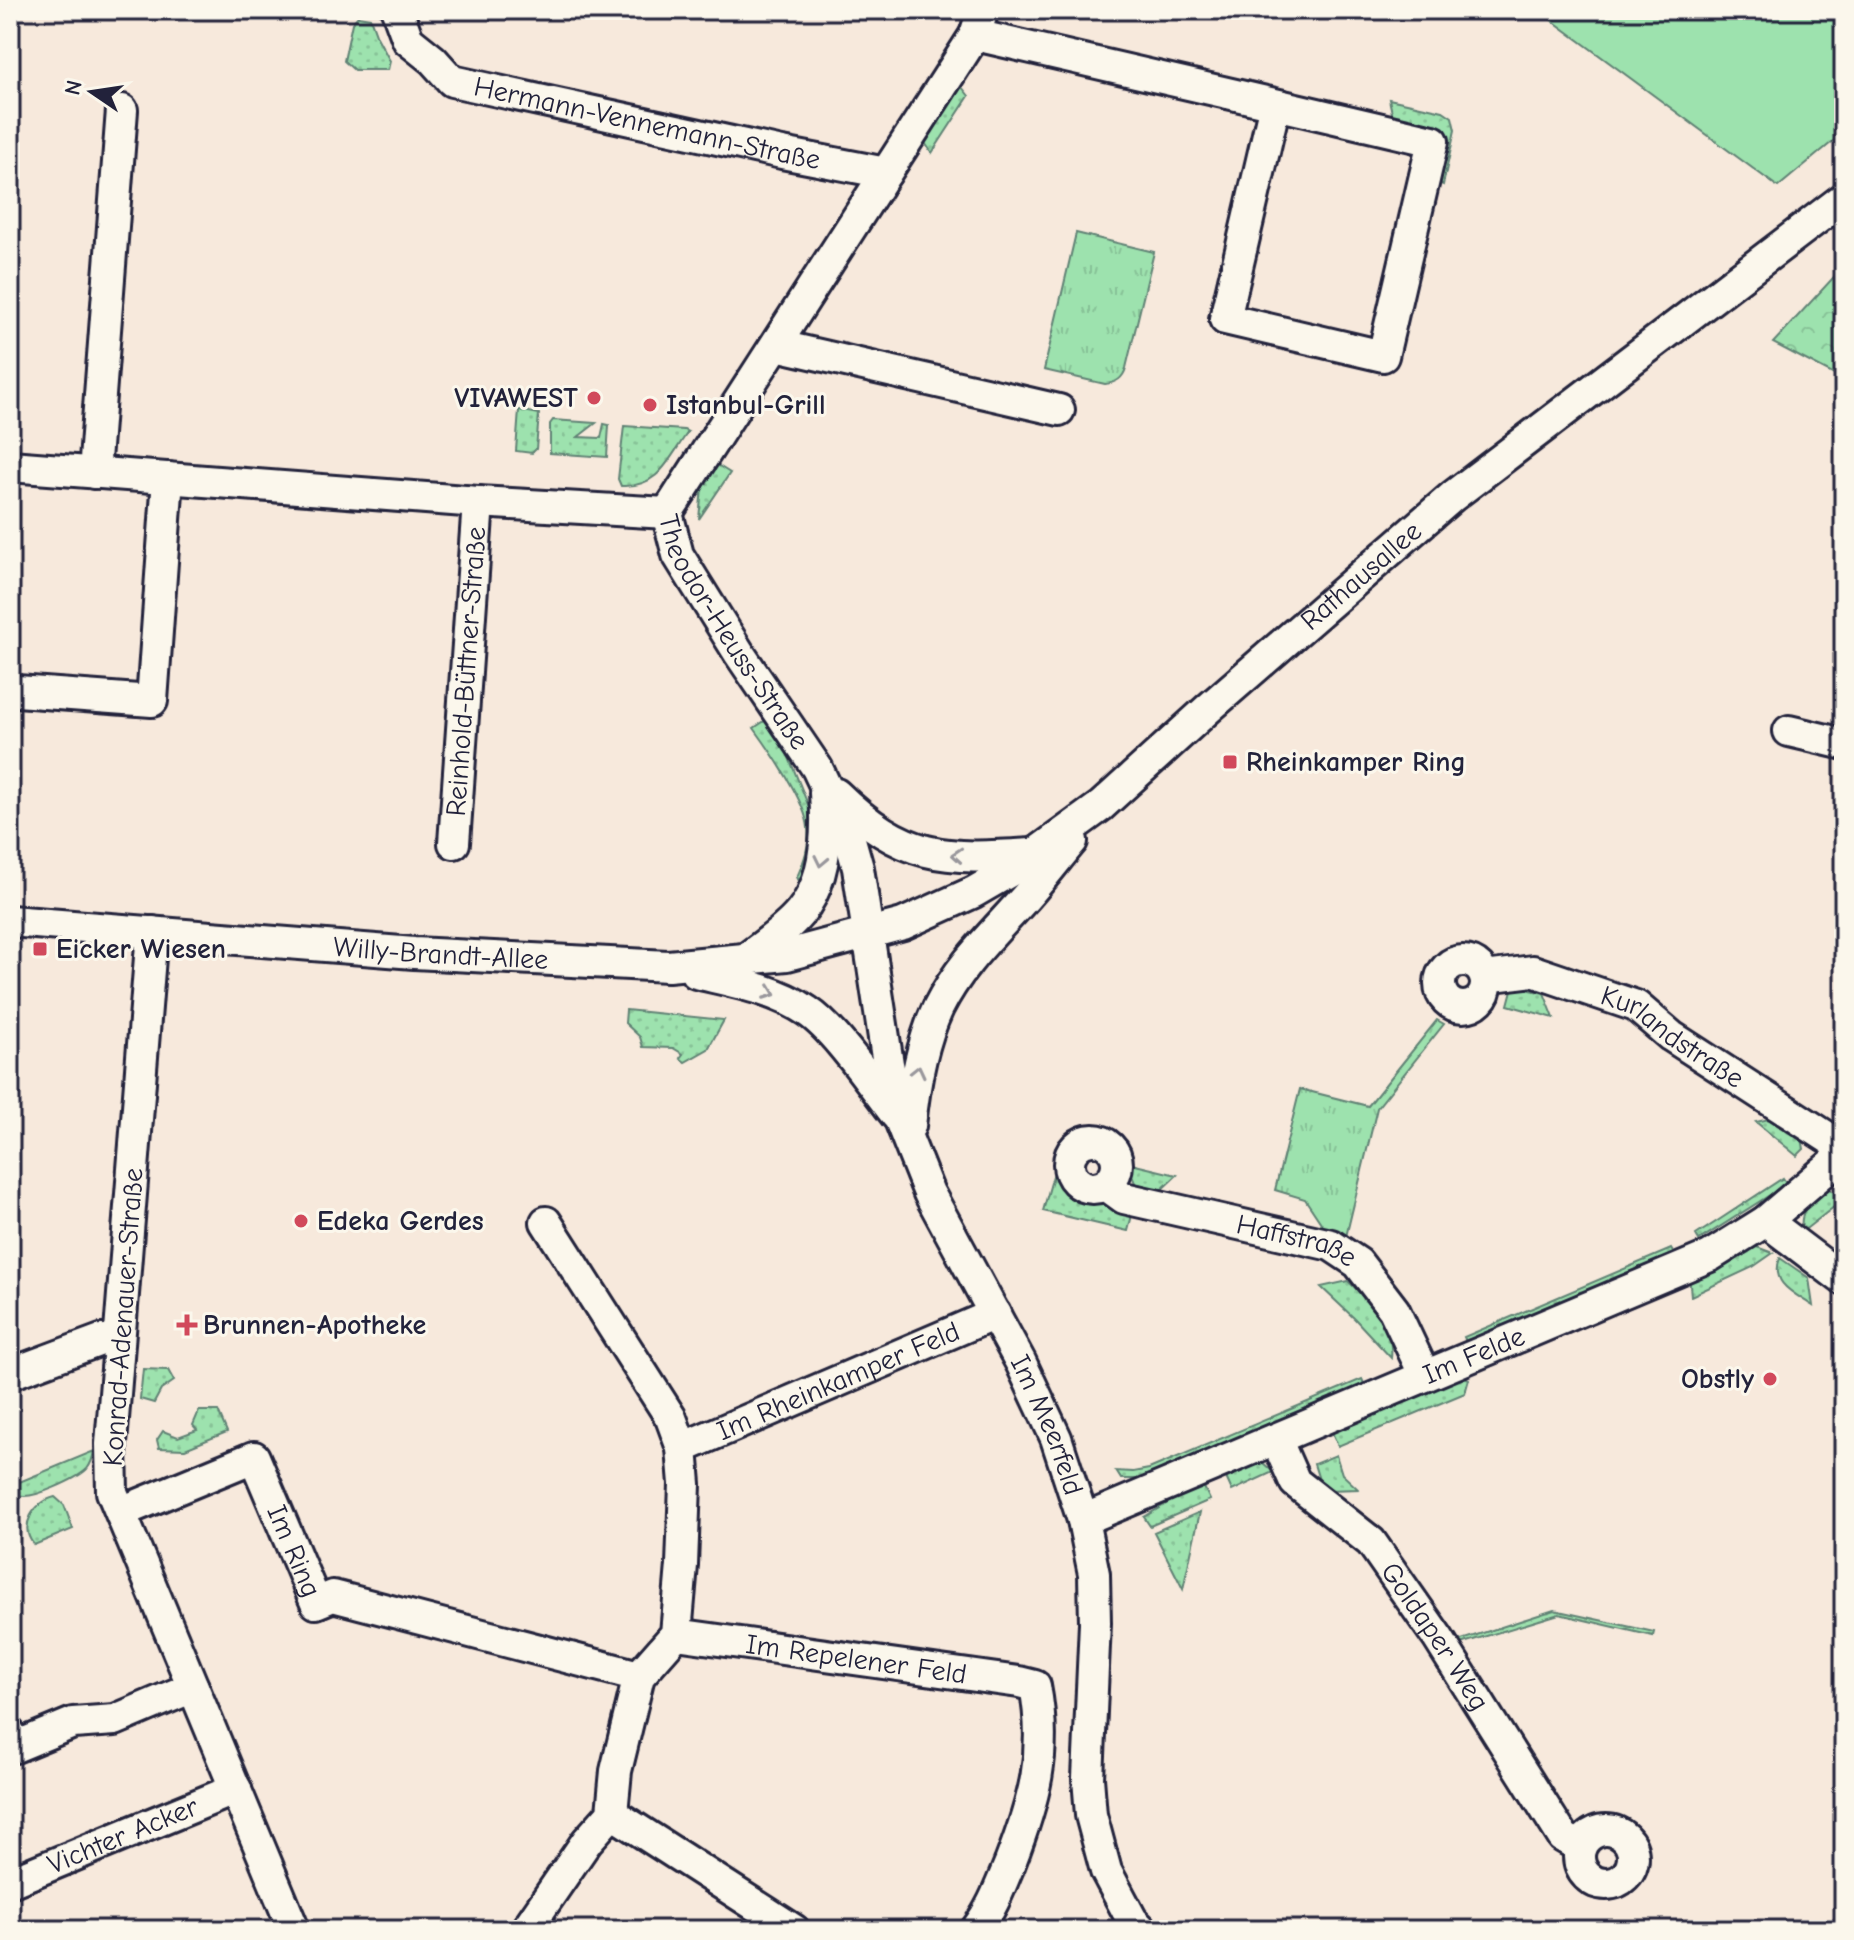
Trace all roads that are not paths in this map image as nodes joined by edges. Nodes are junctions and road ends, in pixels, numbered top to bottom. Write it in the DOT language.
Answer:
graph roads {
  1 [pos="397,10"];
  2 [pos="979,22"];
  3 [pos="1275,104"];
  4 [pos="122,110"];
  5 [pos="886,173"];
  6 [pos="1844,198"];
  7 [pos="776,345"];
  8 [pos="1059,410"];
  9 [pos="10,466"];
  10 [pos="94,473"];
  11 [pos="168,478"];
  12 [pos="478,502"];
  13 [pos="667,513"];
  14 [pos="17,691"];
  15 [pos="1789,731"];
  16 [pos="1844,744"];
  17 [pos="824,783"];
  18 [pos="1101,806"];
  19 [pos="454,843"];
  20 [pos="1035,854"];
  21 [pos="10,921"];
  22 [pos="152,932"];
  23 [pos="869,935"];
  24 [pos="742,961"];
  25 [pos="668,966"];
  26 [pos="1485,977"];
  27 [pos="900,1120"];
  28 [pos="910,1148"];
  29 [pos="1844,1148"];
  30 [pos="1844,1154"];
  31 [pos="1106,1185"];
  32 [pos="1766,1221"];
  33 [pos="546,1222"];
  34 [pos="1844,1280"];
  35 [pos="995,1314"];
  36 [pos="119,1342"];
  37 [pos="10,1374"];
  38 [pos="1425,1376"];
  39 [pos="1276,1439"];
  40 [pos="682,1448"];
  41 [pos="121,1512"];
  42 [pos="1083,1520"];
  43 [pos="676,1634"];
  44 [pos="639,1676"];
  45 [pos="193,1687"];
  46 [pos="10,1734"];
  47 [pos="236,1789"];
  48 [pos="612,1813"];
  49 [pos="1580,1847"];
  50 [pos="10,1882"];
  51 [pos="1130,1927"];
  52 [pos="294,1930"];
  53 [pos="526,1930"];
  54 [pos="794,1930"];
  55 [pos="976,1930"];
  1 -- 5 [label="street, Hermann-Vennemann-Straße"];
  2 -- 3 [label="street"];
  2 -- 5 [label="street, Theodor-Heuss-Straße"];
  3 -- 3 [label="street"];
  4 -- 10 [label="street"];
  5 -- 7 [label="street, Theodor-Heuss-Straße"];
  6 -- 18 [label="street, Rathausallee"];
  7 -- 8 [label="street"];
  7 -- 13 [label="street, Theodor-Heuss-Straße"];
  9 -- 10 [label="street, Reinhold-Büttner-Straße"];
  10 -- 11 [label="street, Reinhold-Büttner-Straße"];
  11 -- 12 [label="street, Reinhold-Büttner-Straße"];
  11 -- 14 [label="street"];
  12 -- 13 [label="street, Reinhold-Büttner-Straße"];
  12 -- 19 [label="street, Reinhold-Büttner-Straße"];
  13 -- 17 [label="street, Theodor-Heuss-Straße"];
  15 -- 16 [label="street"];
  20 -- 17 [label="street, one-way"];
  17 -- 23 [label="street, Theodor-Heuss-Straße"];
  17 -- 24 [label="street, one-way"];
  18 -- 20 [label="street, Rathausallee"];
  28 -- 18 [label="street, one-way"];
  20 -- 23 [label="street, Rathausallee"];
  21 -- 22 [label="street, Willy-Brandt-Allee"];
  22 -- 25 [label="street, Willy-Brandt-Allee"];
  22 -- 36 [label="street, Konrad-Adenauer-Straße"];
  23 -- 24 [label="street, Willy-Brandt-Allee"];
  23 -- 27 [label="street, Im Meerfeld"];
  24 -- 25 [label="street, Willy-Brandt-Allee"];
  25 -- 27 [label="street, one-way"];
  26 -- 29 [label="street, Kurlandstraße"];
  27 -- 28 [label="street, Im Meerfeld"];
  28 -- 35 [label="street, Im Meerfeld"];
  30 -- 32 [label="street, Im Felde"];
  31 -- 38 [label="street, Haffstraße"];
  32 -- 34 [label="street"];
  32 -- 38 [label="street, Im Felde"];
  33 -- 40 [label="street"];
  35 -- 40 [label="street, Im Rheinkamper Feld"];
  35 -- 42 [label="street, Im Meerfeld"];
  36 -- 37 [label="street"];
  36 -- 41 [label="street, Konrad-Adenauer-Straße"];
  38 -- 39 [label="street, Im Felde"];
  39 -- 42 [label="street, Im Felde"];
  39 -- 49 [label="street, Goldaper Weg"];
  40 -- 43 [label="street"];
  41 -- 44 [label="street, Im Ring"];
  41 -- 45 [label="street, Konrad-Adenauer-Straße"];
  42 -- 51 [label="street, Im Meerfeld"];
  43 -- 44 [label="street"];
  43 -- 55 [label="street, Im Repelener Feld"];
  44 -- 48 [label="street"];
  45 -- 46 [label="street"];
  45 -- 47 [label="street, Konrad-Adenauer-Straße"];
  47 -- 50 [label="street, Vichter Acker"];
  47 -- 52 [label="street, Konrad-Adenauer-Straße"];
  48 -- 53 [label="street"];
  48 -- 54 [label="street"];
}
